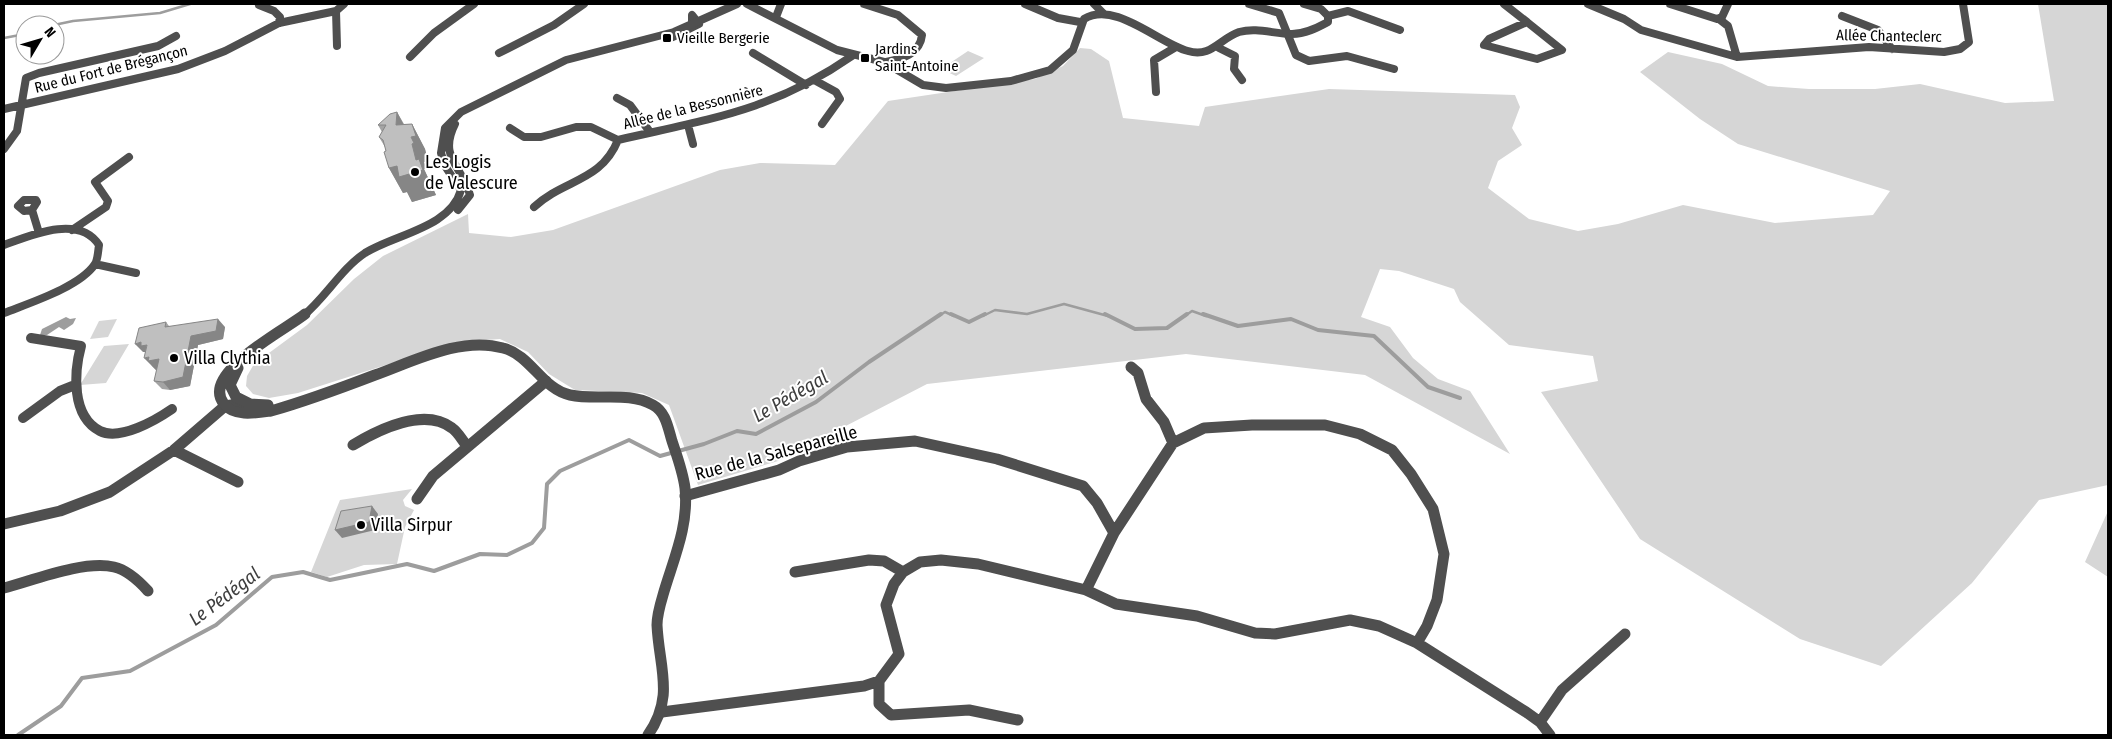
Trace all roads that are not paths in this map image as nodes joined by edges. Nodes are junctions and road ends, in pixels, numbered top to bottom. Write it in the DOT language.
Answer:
graph roads {
  1 [pos="344,4"];
  2 [pos="474,4"];
  3 [pos="584,4"];
  4 [pos="691,4"];
  5 [pos="738,4"];
  6 [pos="747,4"];
  7 [pos="761,4"];
  8 [pos="781,4"];
  9 [pos="864,4"];
  10 [pos="1025,4"];
  11 [pos="1094,4"];
  12 [pos="1249,4"];
  13 [pos="1304,4"];
  14 [pos="1504,4"];
  15 [pos="1588,4"];
  16 [pos="1670,4"];
  17 [pos="1728,4"];
  18 [pos="1963,4"];
  19 [pos="259,5"];
  20 [pos="336,11"];
  21 [pos="1104,13"];
  22 [pos="773,15"];
  23 [pos="1328,16"];
  24 [pos="1842,16"];
  25 [pos="1719,19"];
  26 [pos="1080,22"];
  27 [pos="1527,22"];
  28 [pos="279,24"];
  29 [pos="698,24"];
  30 [pos="1400,30"];
  31 [pos="1288,35"];
  32 [pos="176,36"];
  33 [pos="337,46"];
  34 [pos="1176,47"];
  35 [pos="1219,48"];
  36 [pos="1892,49"];
  37 [pos="499,53"];
  38 [pos="753,53"];
  39 [pos="852,56"];
  40 [pos="410,57"];
  41 [pos="1737,57"];
  42 [pos="886,62"];
  43 [pos="1394,69"];
  44 [pos="1242,80"];
  45 [pos="816,81"];
  46 [pos="806,85"];
  47 [pos="1156,92"];
  48 [pos="617,98"];
  49 [pos="21,105"];
  50 [pos="4,109"];
  51 [pos="822,124"];
  52 [pos="688,125"];
  53 [pos="510,128"];
  54 [pos="650,132"];
  55 [pos="618,140"];
  56 [pos="693,144"];
  57 [pos="4,150"];
  58 [pos="129,157"];
  59 [pos="534,207"];
  60 [pos="32,210"];
  61 [pos="72,230"];
  62 [pos="39,233"];
  63 [pos="4,245"];
  64 [pos="95,264"];
  65 [pos="348,271"];
  66 [pos="136,274"];
  67 [pos="4,312"];
  68 [pos="31,338"];
  69 [pos="1131,367"];
  70 [pos="546,381"];
  71 [pos="75,384"];
  72 [pos="234,404"];
  73 [pos="172,410"];
  74 [pos="23,418"];
  75 [pos="1173,443"];
  76 [pos="353,445"];
  77 [pos="467,446"];
  78 [pos="174,450"];
  79 [pos="238,482"];
  80 [pos="686,496"];
  81 [pos="417,499"];
  82 [pos="4,524"];
  83 [pos="1114,533"];
  84 [pos="796,572"];
  85 [pos="904,572"];
  86 [pos="4,588"];
  87 [pos="1086,590"];
  88 [pos="148,591"];
  89 [pos="1625,634"];
  90 [pos="1417,643"];
  91 [pos="879,681"];
  92 [pos="662,712"];
  93 [pos="1018,720"];
  94 [pos="1540,722"];
  95 [pos="648,735"];
  96 [pos="1550,735"];
  1 -- 20 [label="street"];
  2 -- 40 [label="street"];
  3 -- 37 [label="street"];
  4 -- 29 [label="street"];
  5 -- 29 [label="street"];
  6 -- 22 [label="street"];
  6 -- 29 [label="street"];
  7 -- 22 [label="street"];
  8 -- 22 [label="street"];
  9 -- 42 [label="street"];
  10 -- 26 [label="street"];
  11 -- 21 [label="street"];
  12 -- 31 [label="street"];
  13 -- 23 [label="street"];
  14 -- 27 [label="street"];
  15 -- 41 [label="street, Allée Chanteclerc"];
  16 -- 25 [label="street"];
  17 -- 25 [label="street"];
  18 -- 36 [label="street, Allée Chanteclerc"];
  19 -- 28 [label="street"];
  20 -- 28 [label="street, Rue du Fort de Brégançon"];
  20 -- 33 [label="street"];
  21 -- 26 [label="street"];
  21 -- 34 [label="street"];
  22 -- 39 [label="street"];
  23 -- 30 [label="street"];
  23 -- 31 [label="street"];
  24 -- 36 [label="street"];
  25 -- 41 [label="street"];
  26 -- 42 [label="street"];
  27 -- 27 [label="street"];
  28 -- 49 [label="street, Rue du Fort de Brégançon"];
  29 -- 65 [label="street"];
  29 -- 65 [label="street"];
  31 -- 35 [label="street"];
  31 -- 43 [label="street"];
  32 -- 49 [label="street"];
  34 -- 35 [label="street"];
  34 -- 47 [label="street"];
  35 -- 44 [label="street"];
  36 -- 41 [label="street, Allée Chanteclerc"];
  38 -- 46 [label="street"];
  39 -- 42 [label="street"];
  39 -- 45 [label="street, Allée de la Bessonnière"];
  45 -- 46 [label="street, Allée de la Bessonnière"];
  45 -- 51 [label="street"];
  46 -- 52 [label="street, Allée de la Bessonnière"];
  48 -- 54 [label="street"];
  49 -- 50 [label="street, Rue du Fort de Brégançon"];
  49 -- 57 [label="street"];
  52 -- 54 [label="street, Allée de la Bessonnière"];
  52 -- 56 [label="street"];
  53 -- 55 [label="street"];
  54 -- 55 [label="street, Allée de la Bessonnière"];
  55 -- 59 [label="street"];
  58 -- 61 [label="street"];
  60 -- 62 [label="street"];
  61 -- 62 [label="street"];
  61 -- 64 [label="street"];
  62 -- 63 [label="street"];
  64 -- 66 [label="street"];
  64 -- 67 [label="street"];
  65 -- 72 [label="street"];
  68 -- 71 [label="street"];
  69 -- 75 [label="street"];
  70 -- 72 [label="street"];
  70 -- 77 [label="street"];
  70 -- 80 [label="street"];
  71 -- 73 [label="street"];
  71 -- 74 [label="street"];
  72 -- 78 [label="street"];
  75 -- 83 [label="street"];
  75 -- 90 [label="street"];
  76 -- 77 [label="street"];
  77 -- 81 [label="street"];
  78 -- 79 [label="street"];
  78 -- 82 [label="street"];
  80 -- 83 [label="street, Rue de la Salsepareille"];
  80 -- 92 [label="street"];
  83 -- 87 [label="street"];
  84 -- 85 [label="street"];
  85 -- 87 [label="street"];
  85 -- 91 [label="street"];
  86 -- 88 [label="street"];
  87 -- 90 [label="street"];
  89 -- 94 [label="street"];
  90 -- 94 [label="street"];
  91 -- 92 [label="street"];
  91 -- 93 [label="street"];
  92 -- 95 [label="street"];
  94 -- 96 [label="street"];
}
